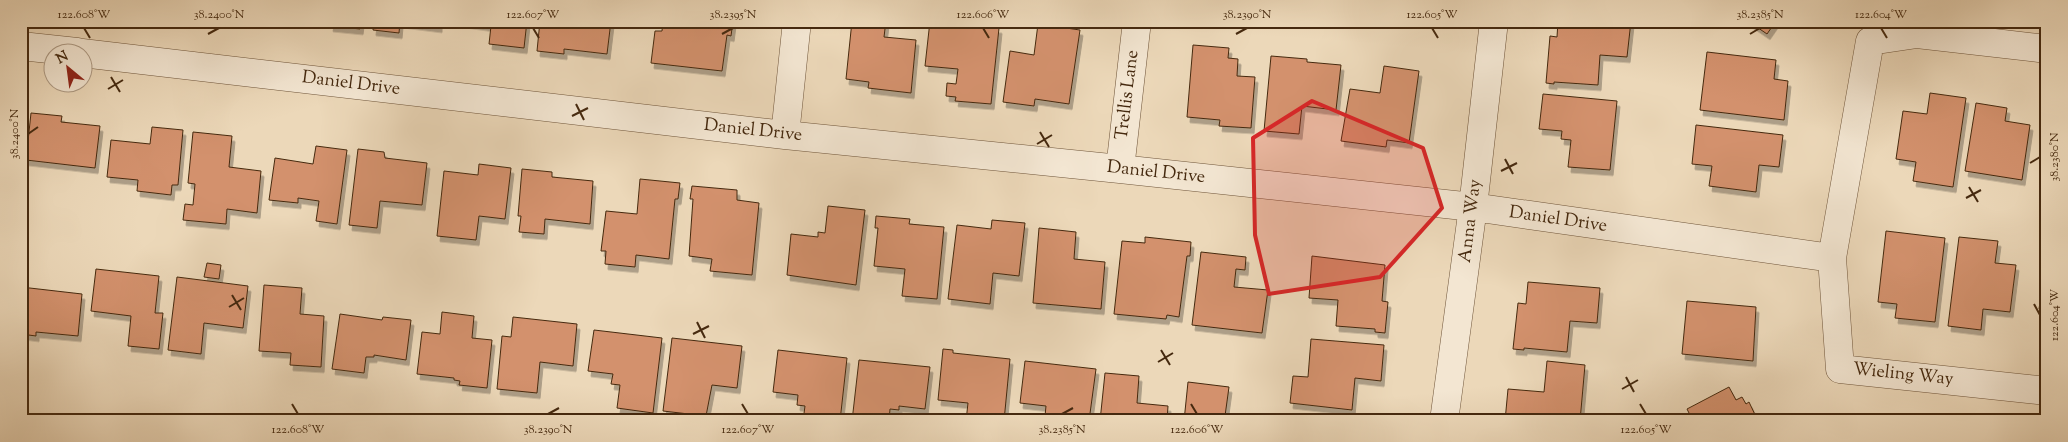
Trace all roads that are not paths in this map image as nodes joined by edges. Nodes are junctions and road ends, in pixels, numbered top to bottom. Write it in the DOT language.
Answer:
graph roads {
  1 [pos="797,21"];
  2 [pos="1136,21"];
  3 [pos="1494,21"];
  4 [pos="21,46"];
  5 [pos="42,48"];
  6 [pos="2047,49"];
  7 [pos="92,54"];
  8 [pos="785,135"];
  9 [pos="1120,168"];
  10 [pos="1473,208"];
  11 [pos="1832,258"];
  12 [pos="2047,391"];
  13 [pos="1444,421"];
  1 -- 8 [label="street"];
  2 -- 9 [label="street, Trellis Lane"];
  3 -- 10 [label="street, Anna Way"];
  4 -- 5 [label="street"];
  6 -- 11 [label="street"];
  7 -- 8 [label="street, Daniel Drive"];
  8 -- 9 [label="street, Daniel Drive"];
  9 -- 10 [label="street, Daniel Drive"];
  10 -- 11 [label="street, Daniel Drive"];
  10 -- 13 [label="street, Anna Way"];
  11 -- 12 [label="street, Wieling Way"];
}
